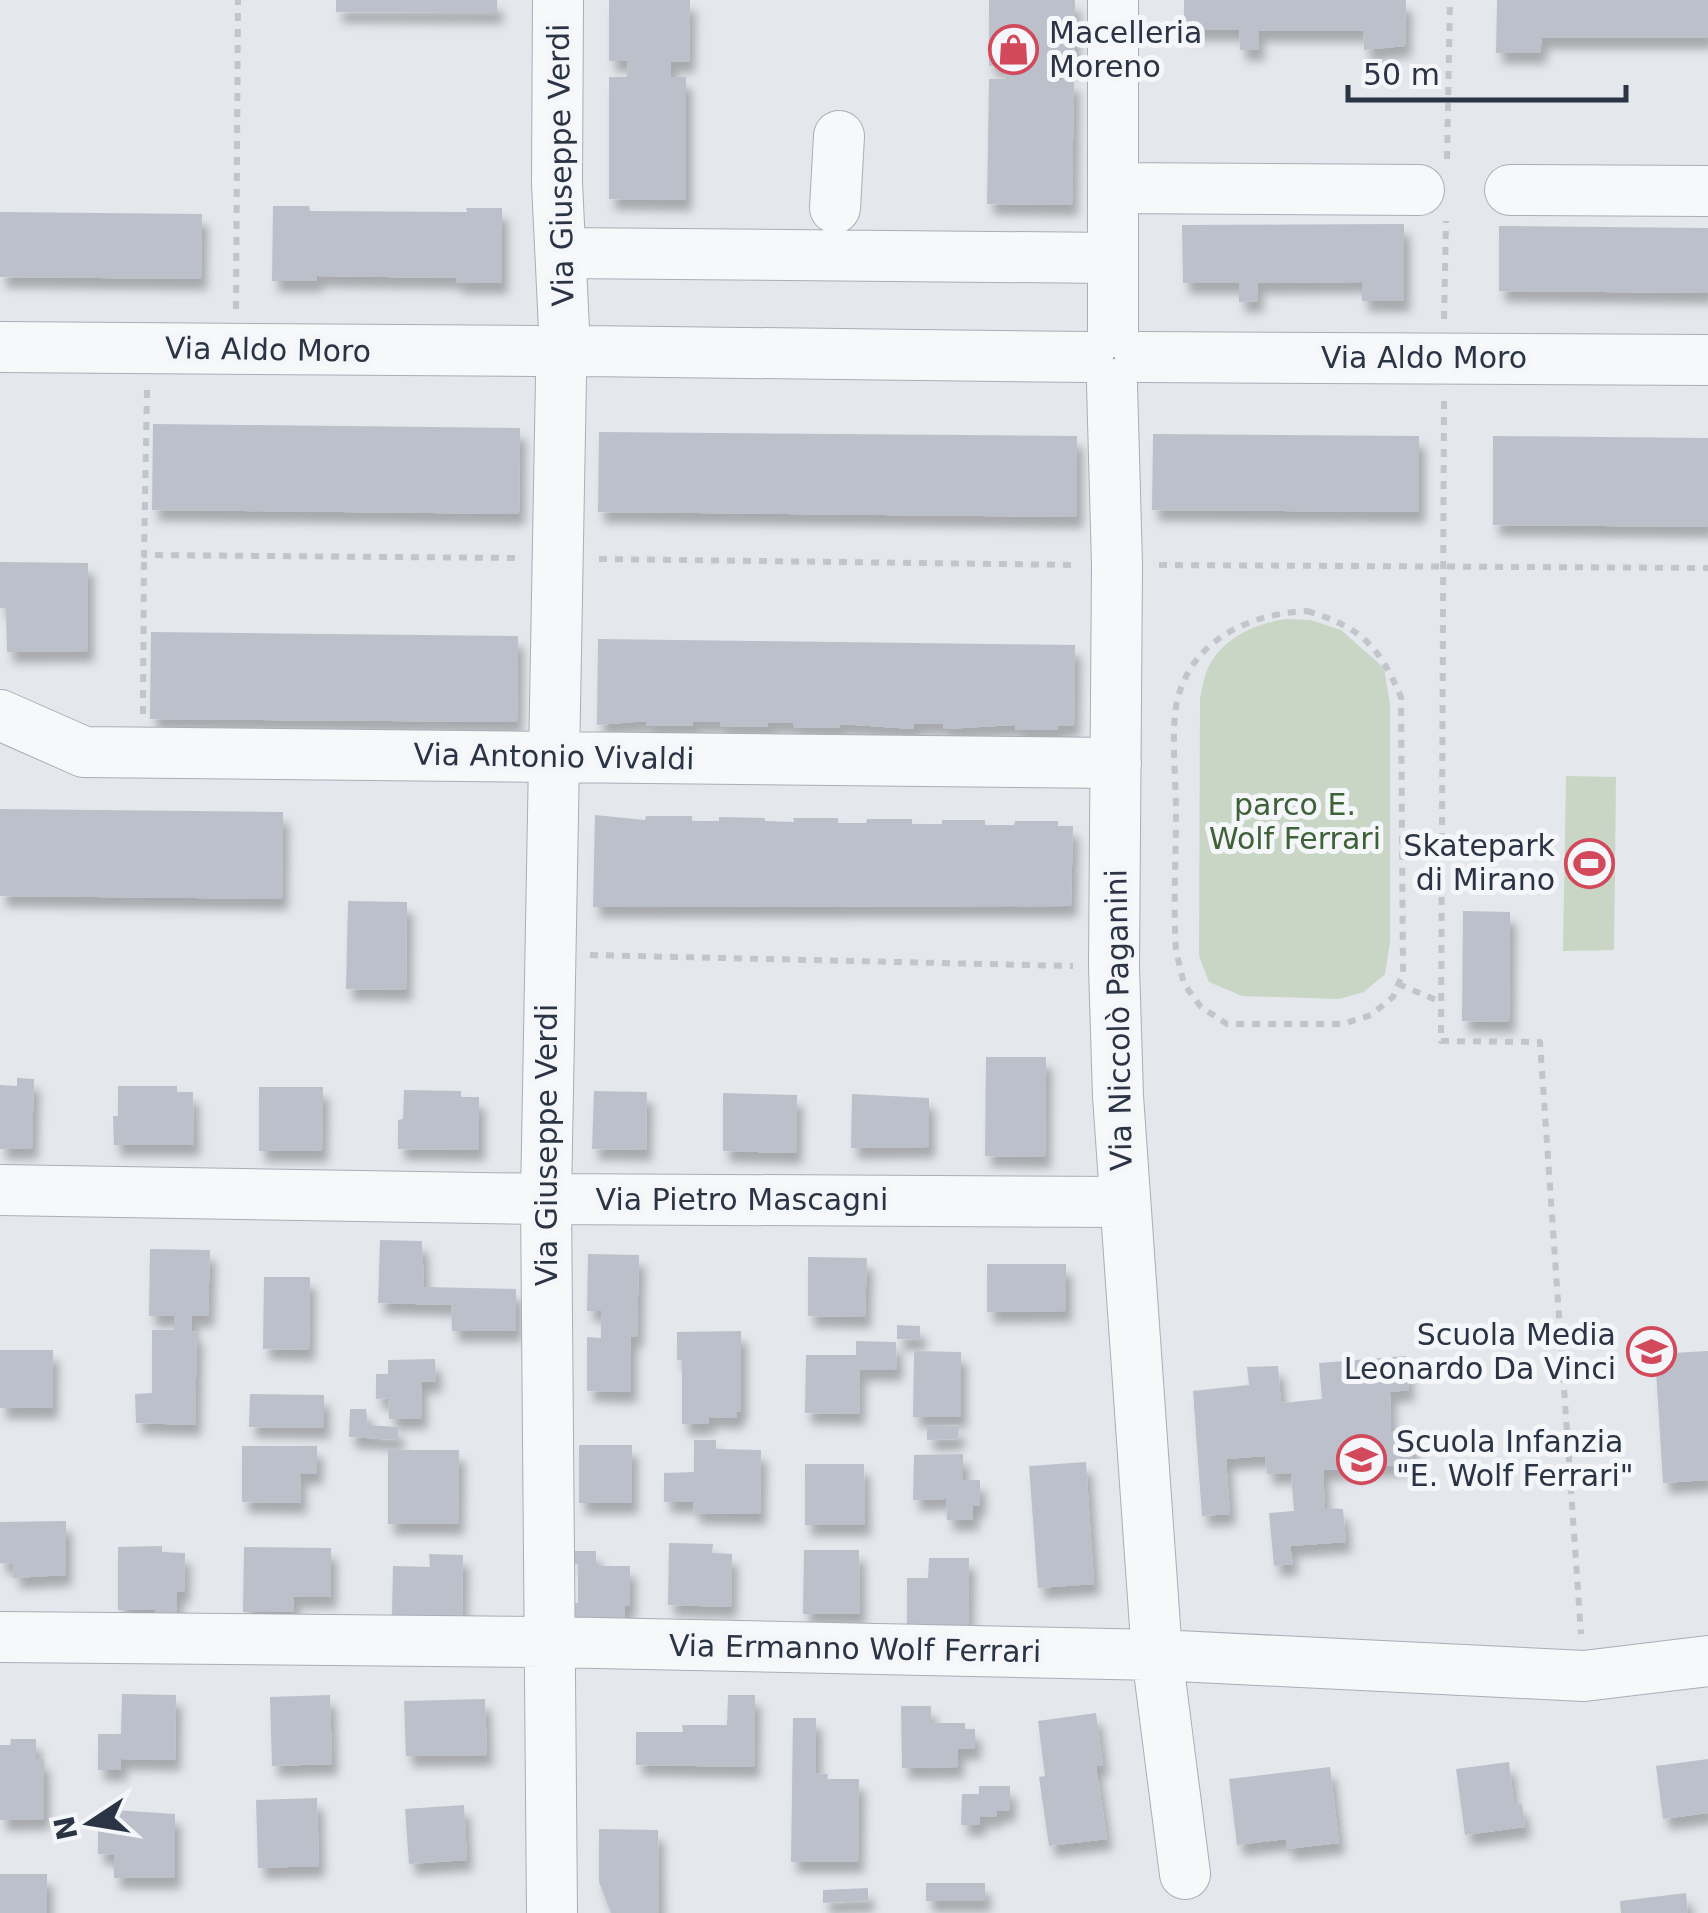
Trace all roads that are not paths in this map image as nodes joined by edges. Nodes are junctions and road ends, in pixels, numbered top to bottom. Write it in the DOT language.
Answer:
graph roads {
  1 [pos="558,0"];
  2 [pos="1113,0"];
  3 [pos="838,136"];
  4 [pos="1113,188"];
  5 [pos="1420,190"];
  6 [pos="1510,190"];
  7 [pos="1708,191"];
  8 [pos="835,208"];
  9 [pos="562,252"];
  10 [pos="1114,258"];
  11 [pos="0,347"];
  12 [pos="561,352"];
  13 [pos="1113,358"];
  14 [pos="1708,360"];
  15 [pos="0,714"];
  16 [pos="553,756"];
  17 [pos="1116,763"];
  18 [pos="0,1190"];
  19 [pos="546,1199"];
  20 [pos="1124,1202"];
  21 [pos="0,1638"];
  22 [pos="549,1642"];
  23 [pos="1157,1655"];
  24 [pos="1708,1661"];
  25 [pos="1185,1874"];
  26 [pos="552,1913"];
  1 -- 9 [label="street, Via Giuseppe Verdi"];
  2 -- 4 [label="street, Via Niccolò Paganini"];
  3 -- 8 [label="street"];
  4 -- 5 [label="street"];
  4 -- 10 [label="street, Via Niccolò Paganini"];
  6 -- 7 [label="street"];
  9 -- 10 [label="street"];
  9 -- 12 [label="street, Via Giuseppe Verdi"];
  10 -- 13 [label="street, Via Niccolò Paganini"];
  11 -- 12 [label="street, Via Aldo Moro"];
  12 -- 13 [label="street, Via Aldo Moro"];
  12 -- 16 [label="street, Via Giuseppe Verdi"];
  13 -- 14 [label="street, Via Aldo Moro"];
  13 -- 17 [label="street, Via Niccolò Paganini"];
  15 -- 16 [label="street, Via Antonio Vivaldi"];
  16 -- 17 [label="street, Via Antonio Vivaldi"];
  16 -- 19 [label="street, Via Giuseppe Verdi"];
  17 -- 20 [label="street, Via Niccolò Paganini"];
  18 -- 19 [label="street, Via Pietro Mascagni"];
  19 -- 20 [label="street, Via Pietro Mascagni"];
  19 -- 22 [label="street, Via Giuseppe Verdi"];
  20 -- 23 [label="street, Via Niccolò Paganini"];
  21 -- 22 [label="street, Via Ermanno Wolf Ferrari"];
  22 -- 23 [label="street, Via Ermanno Wolf Ferrari"];
  22 -- 26 [label="street, Via Giuseppe Verdi"];
  23 -- 24 [label="street, Via Ermanno Wolf Ferrari"];
  23 -- 25 [label="street, Via Niccolò Paganini"];
}
